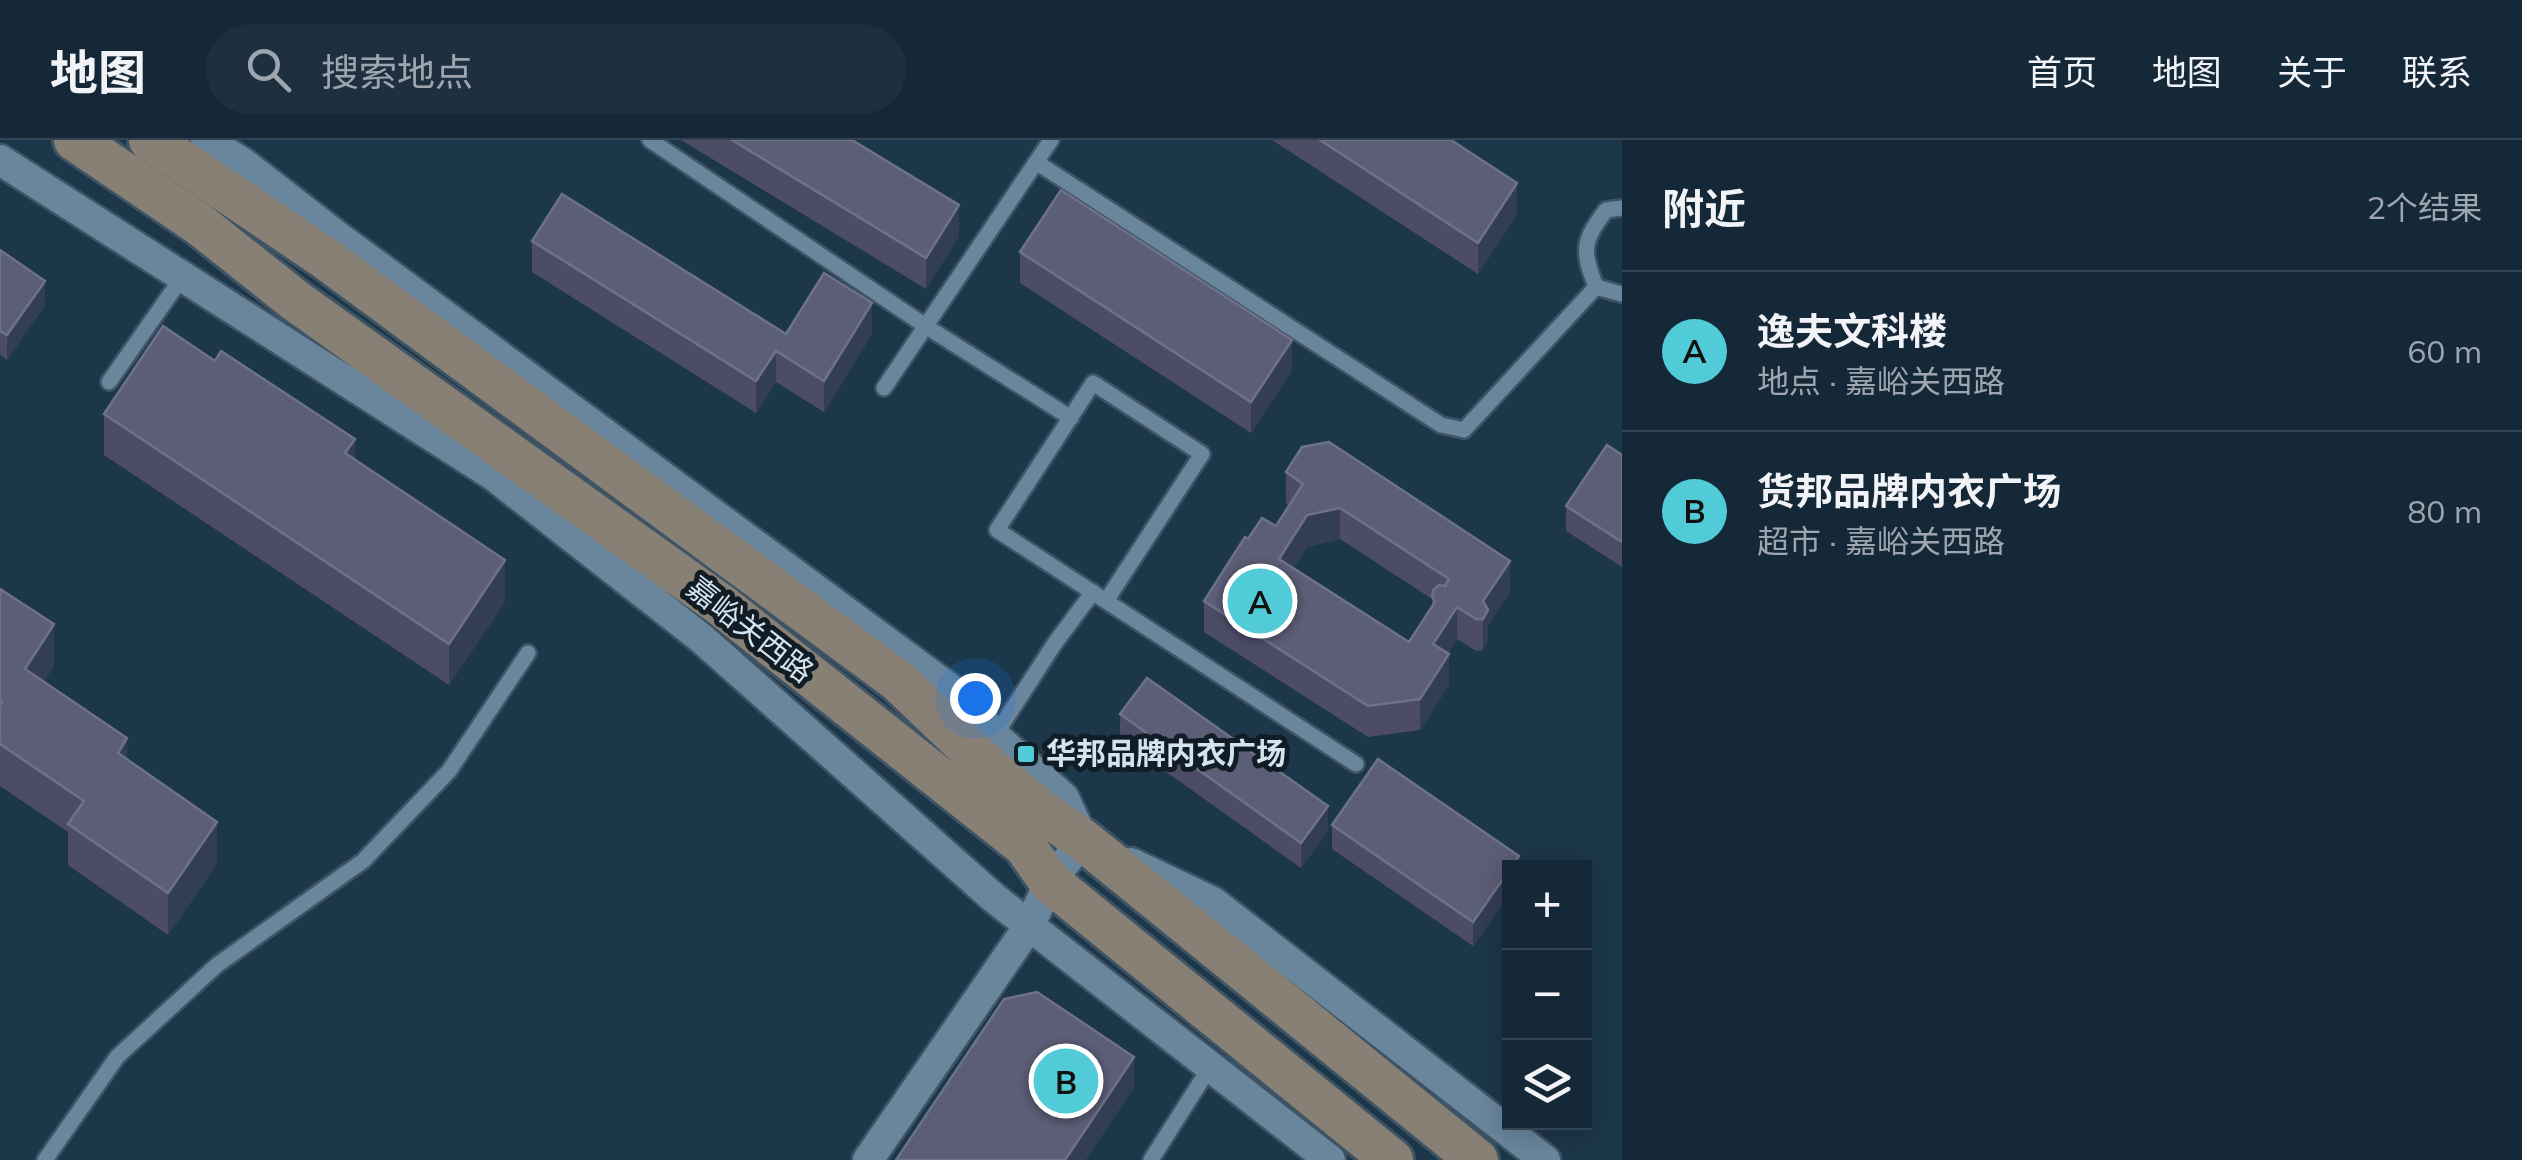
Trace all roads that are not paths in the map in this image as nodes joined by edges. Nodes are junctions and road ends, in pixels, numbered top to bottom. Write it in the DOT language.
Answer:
graph roads {
  1 [pos="74,140"];
  2 [pos="150,140"];
  3 [pos="206,140"];
  4 [pos="650,140"];
  5 [pos="1051,140"];
  6 [pos="0,160"];
  7 [pos="1036,162"];
  8 [pos="241,164"];
  9 [pos="1622,208"];
  10 [pos="200,224"];
  11 [pos="182,276"];
  12 [pos="1596,287"];
  13 [pos="1622,294"];
  14 [pos="927,327"];
  15 [pos="109,382"];
  16 [pos="884,388"];
  17 [pos="1070,418"];
  18 [pos="1100,596"];
  19 [pos="528,653"];
  20 [pos="986,746"];
  21 [pos="1356,764"];
  22 [pos="1084,840"];
  23 [pos="1050,882"];
  24 [pos="1029,926"];
  25 [pos="1210,1067"];
  26 [pos="45,1160"];
  27 [pos="868,1160"];
  28 [pos="1151,1160"];
  29 [pos="1330,1160"];
  30 [pos="1392,1160"];
  31 [pos="1477,1160"];
  32 [pos="1546,1160"];
  1 -- 10 [label="main road, 嘉峪关西路"];
  2 -- 8 [label="main road, 嘉峪关西路"];
  3 -- 8 [label="street"];
  4 -- 14 [label="lane"];
  5 -- 7 [label="lane"];
  6 -- 11 [label="street, 嘉峪关西路"];
  7 -- 12 [label="lane"];
  7 -- 14 [label="lane"];
  8 -- 10 [label="street"];
  8 -- 20 [label="main road, 嘉峪关西路"];
  9 -- 12 [label="lane"];
  10 -- 23 [label="main road, 嘉峪关西路"];
  11 -- 15 [label="lane"];
  11 -- 24 [label="street, 嘉峪关西路"];
  12 -- 13 [label="lane"];
  14 -- 16 [label="lane"];
  14 -- 17 [label="lane"];
  17 -- 18 [label="lane"];
  17 -- 18 [label="lane"];
  18 -- 20 [label="lane"];
  18 -- 21 [label="lane"];
  19 -- 26 [label="lane"];
  20 -- 22 [label="main road, 嘉峪关西路"];
  22 -- 23 [label="street"];
  22 -- 31 [label="main road, 嘉峪关西路"];
  22 -- 32 [label="street, 嘉峪关西路"];
  23 -- 24 [label="street"];
  23 -- 30 [label="main road, 嘉峪关西路"];
  24 -- 25 [label="street, 嘉峪关西路"];
  24 -- 27 [label="street"];
  25 -- 28 [label="lane"];
  25 -- 29 [label="street, 嘉峪关西路"];
}
